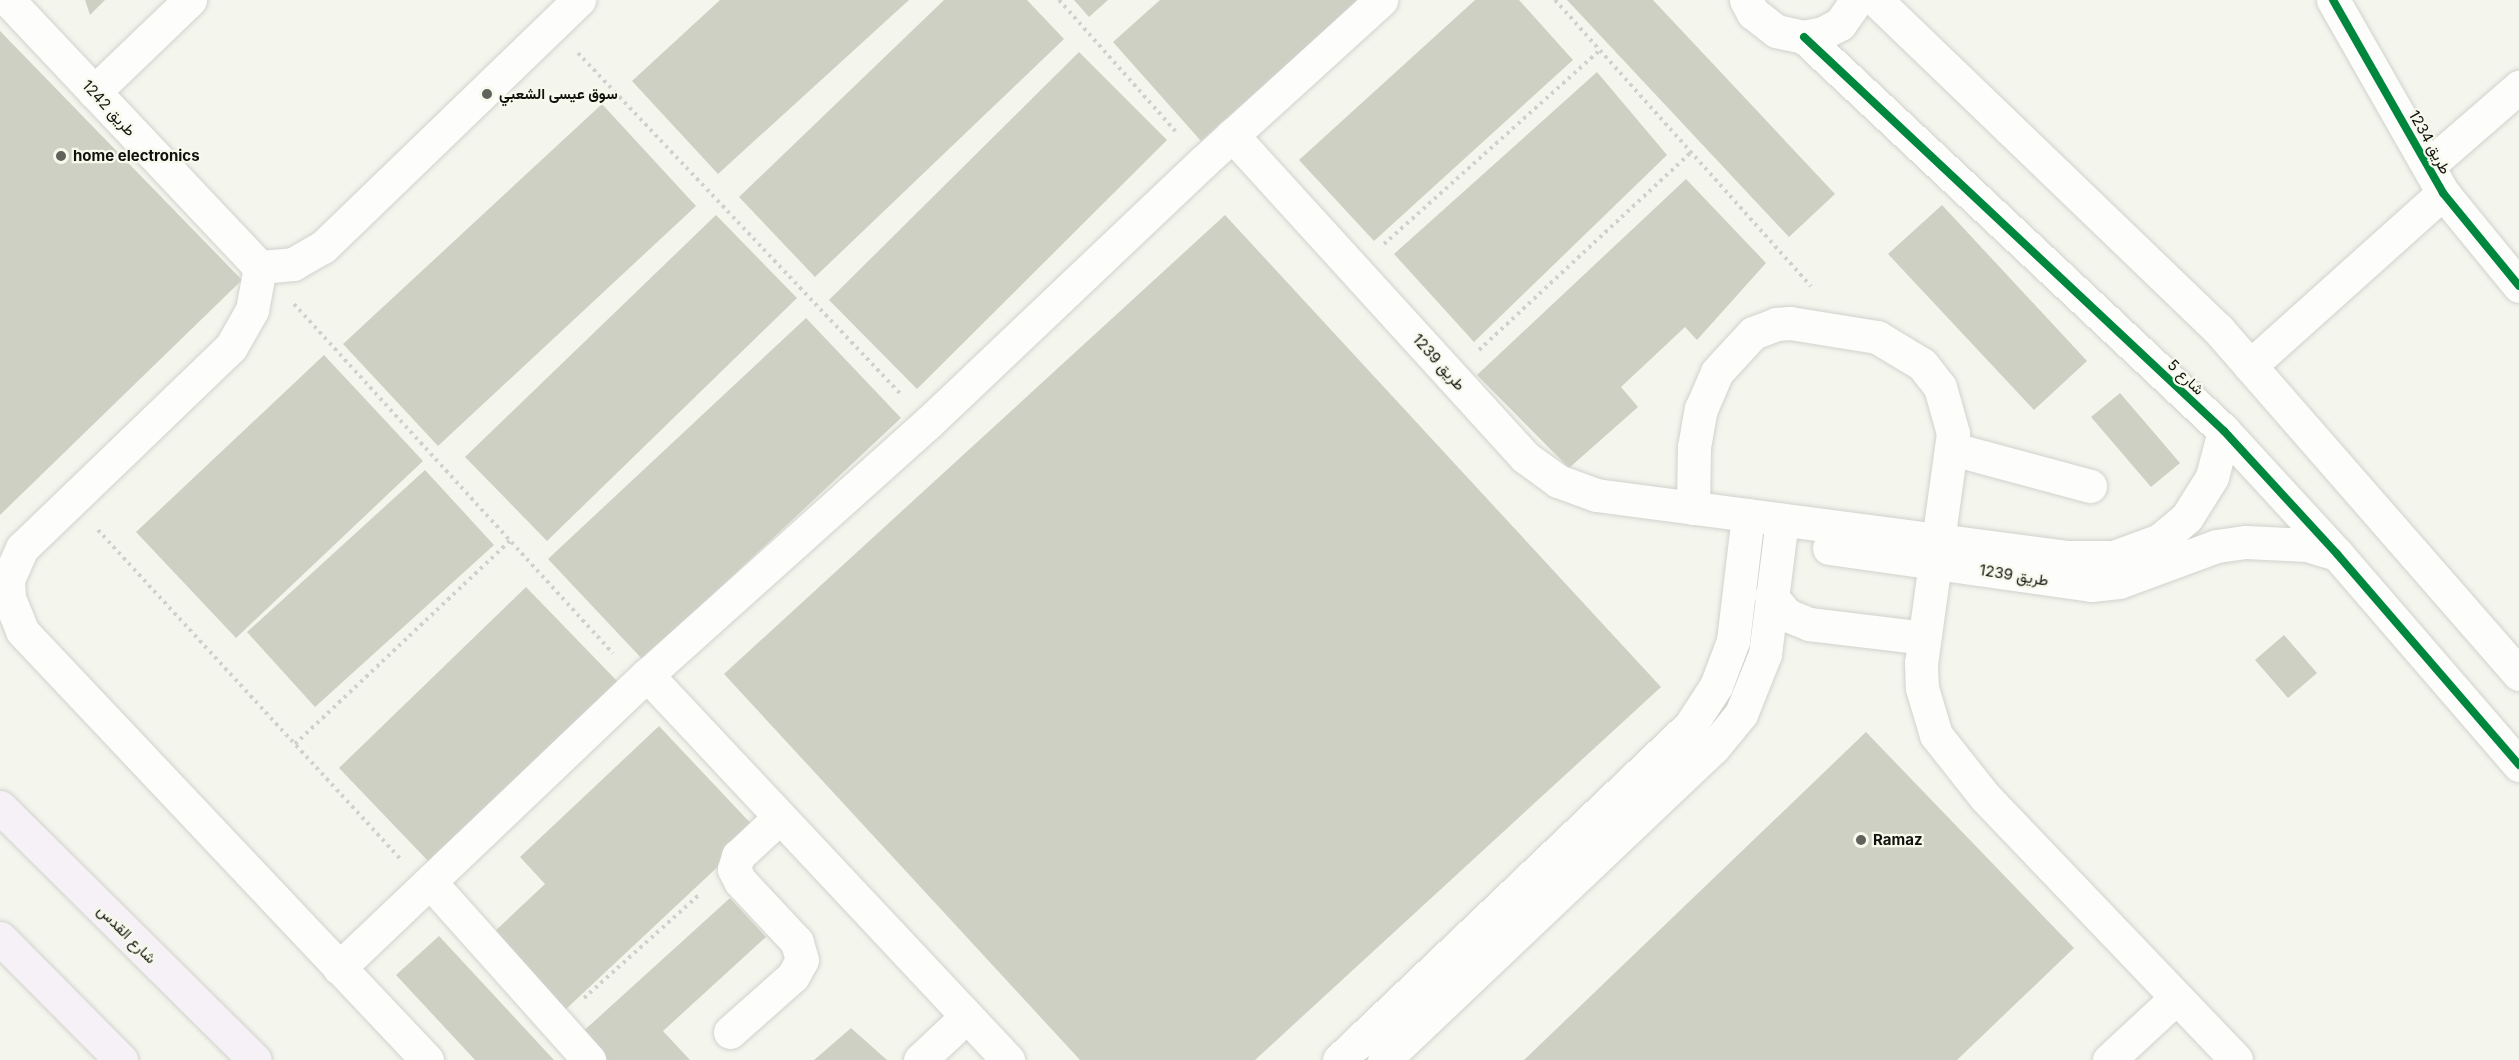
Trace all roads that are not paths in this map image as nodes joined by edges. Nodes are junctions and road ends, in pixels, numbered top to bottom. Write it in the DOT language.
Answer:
graph roads {
  1 [pos="8,0"];
  2 [pos="190,0"];
  3 [pos="1382,0"];
  4 [pos="1746,0"];
  5 [pos="1857,0"];
  6 [pos="1876,0"];
  7 [pos="2333,0"];
  8 [pos="576,1"];
  9 [pos="1804,37"];
  10 [pos="2519,87"];
  11 [pos="94,92"];
  12 [pos="1232,135"];
  13 [pos="2436,179"];
  14 [pos="260,267"];
  15 [pos="2519,286"];
  16 [pos="2250,366"];
  17 [pos="2224,431"];
  18 [pos="1953,449"];
  19 [pos="2090,486"];
  20 [pos="1693,508"];
  21 [pos="1747,526"];
  22 [pos="1780,531"];
  23 [pos="1937,551"];
  24 [pos="2166,551"];
  25 [pos="2337,554"];
  26 [pos="1771,596"];
  27 [pos="1924,638"];
  28 [pos="2519,674"];
  29 [pos="643,678"];
  30 [pos="2519,765"];
  31 [pos="0,807"];
  32 [pos="780,817"];
  33 [pos="428,884"];
  34 [pos="0,938"];
  35 [pos="339,968"];
  36 [pos="1452,973"];
  37 [pos="2176,998"];
  38 [pos="967,1016"];
  39 [pos="730,1032"];
  40 [pos="121,1060"];
  41 [pos="255,1060"];
  42 [pos="427,1060"];
  43 [pos="590,1060"];
  44 [pos="920,1060"];
  45 [pos="1008,1060"];
  46 [pos="1339,1060"];
  47 [pos="1384,1060"];
  48 [pos="2109,1060"];
  49 [pos="2236,1060"];
  1 -- 11 [label="street, طريق 1242"];
  2 -- 11 [label="street"];
  3 -- 12 [label="street"];
  4 -- 9 [label="street"];
  5 -- 9 [label="street"];
  6 -- 16 [label="street"];
  7 -- 13 [label="street, طريق 1234"];
  8 -- 14 [label="street"];
  9 -- 17 [label="street, شارع 5"];
  10 -- 13 [label="street"];
  11 -- 14 [label="street, طريق 1242"];
  12 -- 20 [label="street, طريق 1239"];
  12 -- 29 [label="street"];
  13 -- 15 [label="street, طريق 1234"];
  13 -- 16 [label="street"];
  14 -- 35 [label="street"];
  16 -- 28 [label="street"];
  17 -- 24 [label="street, طريق 1239"];
  17 -- 25 [label="street, شارع 5"];
  18 -- 19 [label="street"];
  18 -- 20 [label="street"];
  18 -- 23 [label="street"];
  20 -- 21 [label="street, طريق 1239"];
  21 -- 22 [label="street, طريق 1239"];
  21 -- 36 [label="street"];
  22 -- 23 [label="street, طريق 1239"];
  22 -- 26 [label="street"];
  23 -- 24 [label="street, طريق 1239"];
  23 -- 27 [label="street"];
  24 -- 25 [label="street, طريق 1239"];
  25 -- 30 [label="street, شارع 5"];
  26 -- 27 [label="street"];
  26 -- 36 [label="street"];
  27 -- 37 [label="street"];
  29 -- 32 [label="street"];
  29 -- 33 [label="street"];
  31 -- 41 [label="main road, شارع القدس"];
  32 -- 38 [label="street"];
  32 -- 39 [label="street"];
  33 -- 35 [label="street"];
  33 -- 43 [label="street"];
  34 -- 40 [label="main road"];
  35 -- 42 [label="street"];
  36 -- 46 [label="street"];
  36 -- 47 [label="street"];
  37 -- 48 [label="street"];
  37 -- 49 [label="street"];
  38 -- 44 [label="street"];
  38 -- 45 [label="street"];
}
